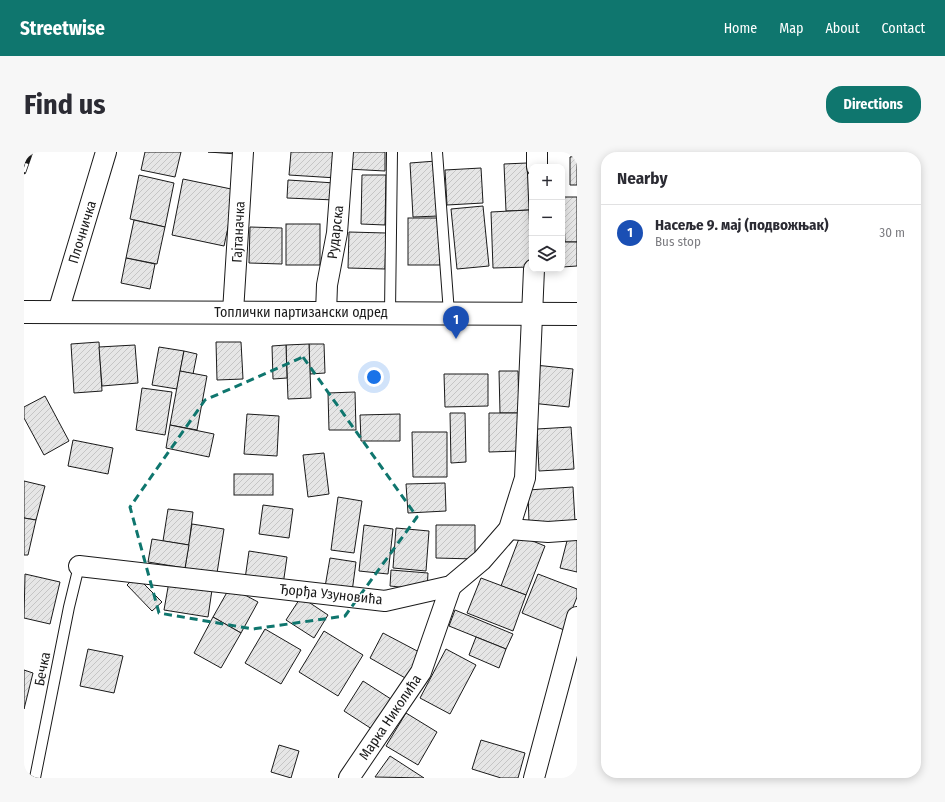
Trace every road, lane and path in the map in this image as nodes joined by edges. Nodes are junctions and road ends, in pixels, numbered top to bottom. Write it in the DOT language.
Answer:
graph roads {
  1 [pos="106,152"];
  2 [pos="243,152"];
  3 [pos="343,152"];
  4 [pos="392,152"];
  5 [pos="438,152"];
  6 [pos="537,152"];
  7 [pos="537,164"];
  8 [pos="534,272"];
  9 [pos="58,312"];
  10 [pos="233,312"];
  11 [pos="326,312"];
  12 [pos="390,312"];
  13 [pos="25,313"];
  14 [pos="448,313"];
  15 [pos="532,314"];
  16 [pos="577,314"];
  17 [pos="509,529"];
  18 [pos="577,530"];
  19 [pos="79,566"];
  20 [pos="451,586"];
  21 [pos="577,617"];
  22 [pos="35,778"];
  23 [pos="349,778"];
  24 [pos="534,778"];
  1 -- 9 [label="street, Плочничка"];
  2 -- 10 [label="street, Гајтаначка"];
  3 -- 11 [label="street, Рударска"];
  4 -- 12 [label="lane"];
  5 -- 14 [label="lane"];
  6 -- 7 [label="street"];
  8 -- 15 [label="street, Ђорђа Узуновића"];
  9 -- 10 [label="main road, Топлички партизански одред"];
  9 -- 13 [label="main road, Топлички партизански одред"];
  10 -- 11 [label="main road, Топлички партизански одред"];
  11 -- 12 [label="main road, Топлички партизански одред"];
  12 -- 14 [label="main road, Топлички партизански одред"];
  14 -- 15 [label="main road, Топлички партизански одред"];
  15 -- 16 [label="main road, Топлички партизански одред"];
  15 -- 17 [label="street, Ђорђа Узуновића"];
  17 -- 18 [label="street"];
  17 -- 20 [label="street, Ђорђа Узуновића"];
  19 -- 20 [label="street, Ђорђа Узуновића"];
  19 -- 22 [label="lane, Бечка"];
  20 -- 23 [label="street, Марка Николића"];
  21 -- 24 [label="street"];
}
